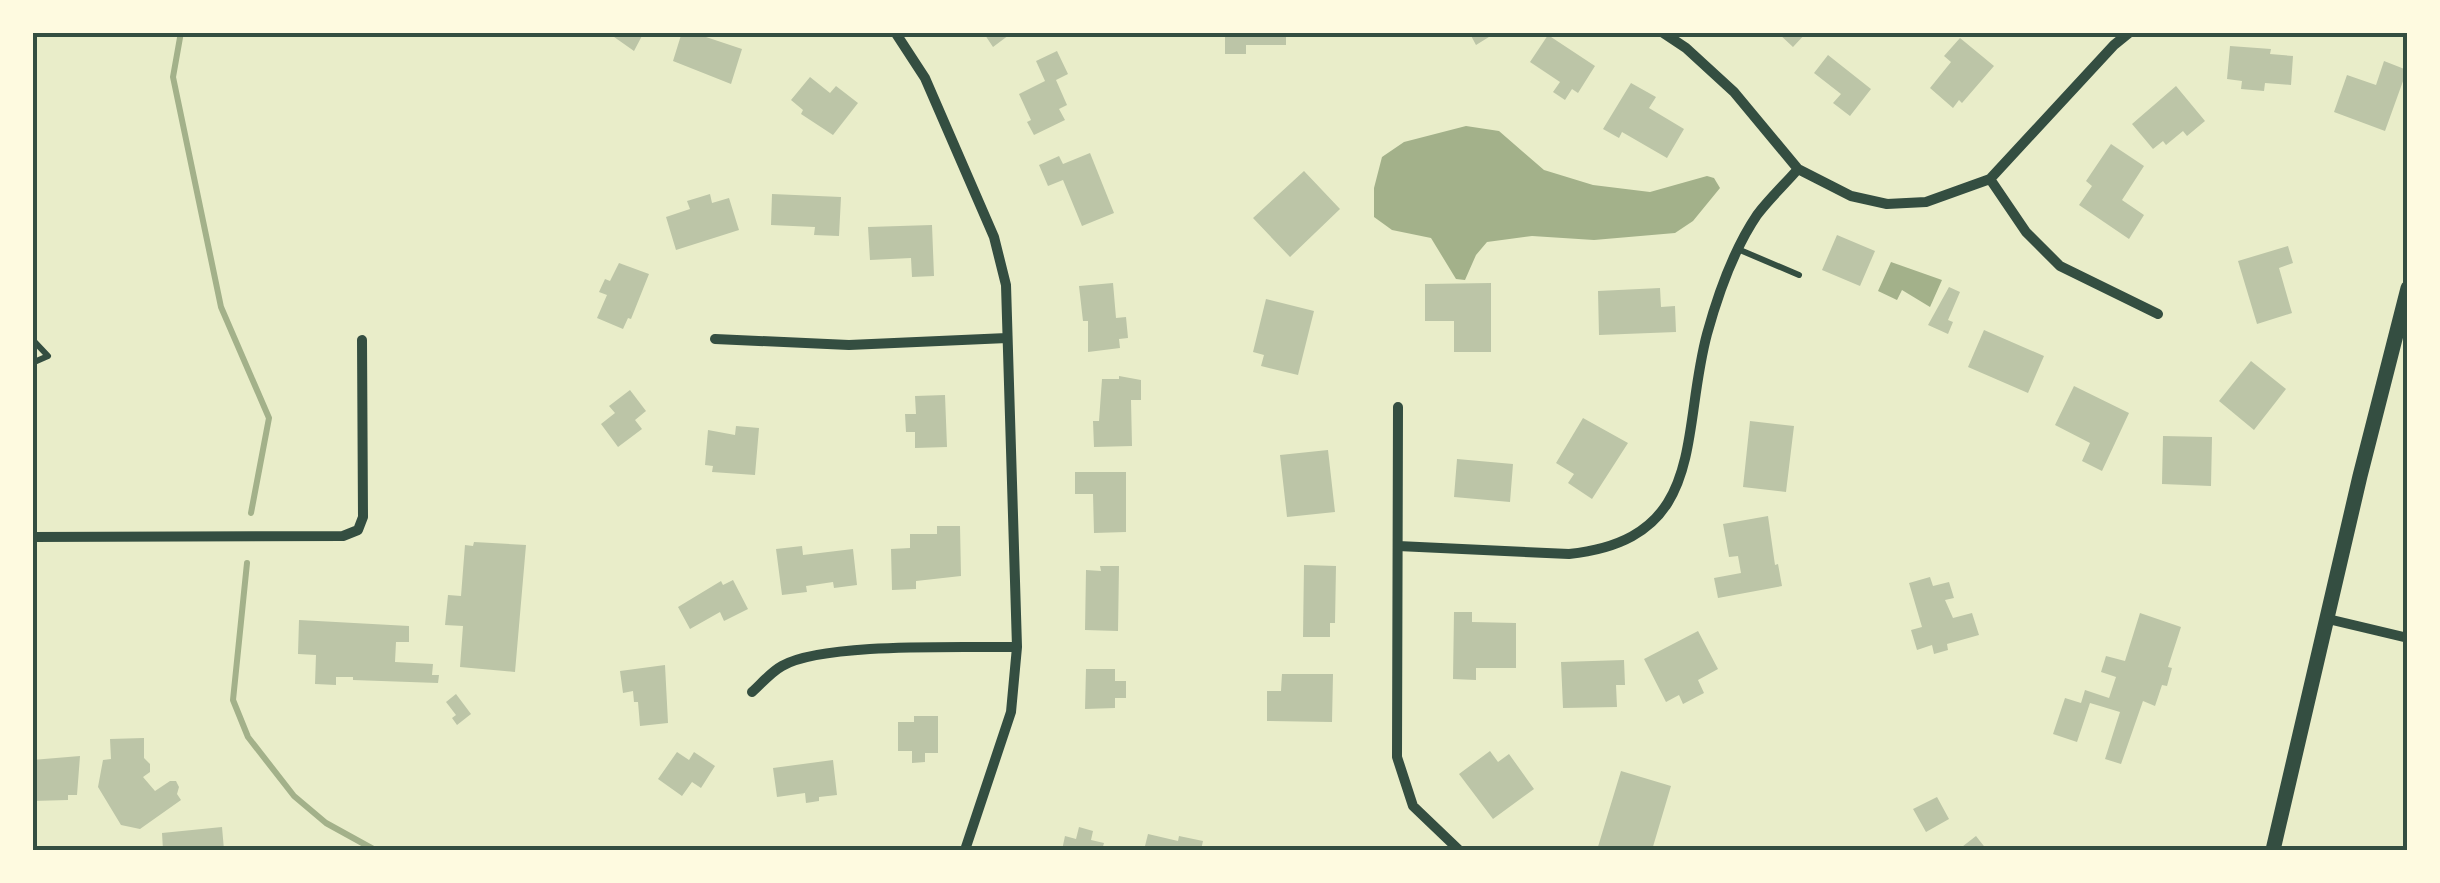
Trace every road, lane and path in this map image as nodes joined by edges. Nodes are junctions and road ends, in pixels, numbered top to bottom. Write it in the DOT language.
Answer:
graph roads {
  1 [pos="895,32"];
  2 [pos="1662,32"];
  3 [pos="2130,32"];
  4 [pos="1798,169"];
  5 [pos="1990,180"];
  6 [pos="1740,250"];
  7 [pos="1799,275"];
  8 [pos="2408,288"];
  9 [pos="2158,314"];
  10 [pos="1007,338"];
  11 [pos="32,339"];
  12 [pos="715,339"];
  13 [pos="362,340"];
  14 [pos="32,362"];
  15 [pos="1398,407"];
  16 [pos="32,537"];
  17 [pos="1398,546"];
  18 [pos="2328,619"];
  19 [pos="2408,638"];
  20 [pos="1017,648"];
  21 [pos="752,692"];
  22 [pos="965,850"];
  23 [pos="1459,850"];
  24 [pos="2273,850"];
  1 -- 10 [label="street"];
  2 -- 4 [label="street"];
  3 -- 5 [label="street"];
  4 -- 5 [label="street"];
  4 -- 6 [label="street"];
  5 -- 9 [label="street"];
  6 -- 7 [label="lane"];
  6 -- 17 [label="street"];
  8 -- 18 [label="street"];
  10 -- 12 [label="street"];
  10 -- 20 [label="street"];
  11 -- 14 [label="lane"];
  13 -- 16 [label="street"];
  15 -- 17 [label="street"];
  17 -- 23 [label="street"];
  18 -- 19 [label="street"];
  18 -- 24 [label="street"];
  20 -- 21 [label="street"];
  20 -- 22 [label="street"];
}
